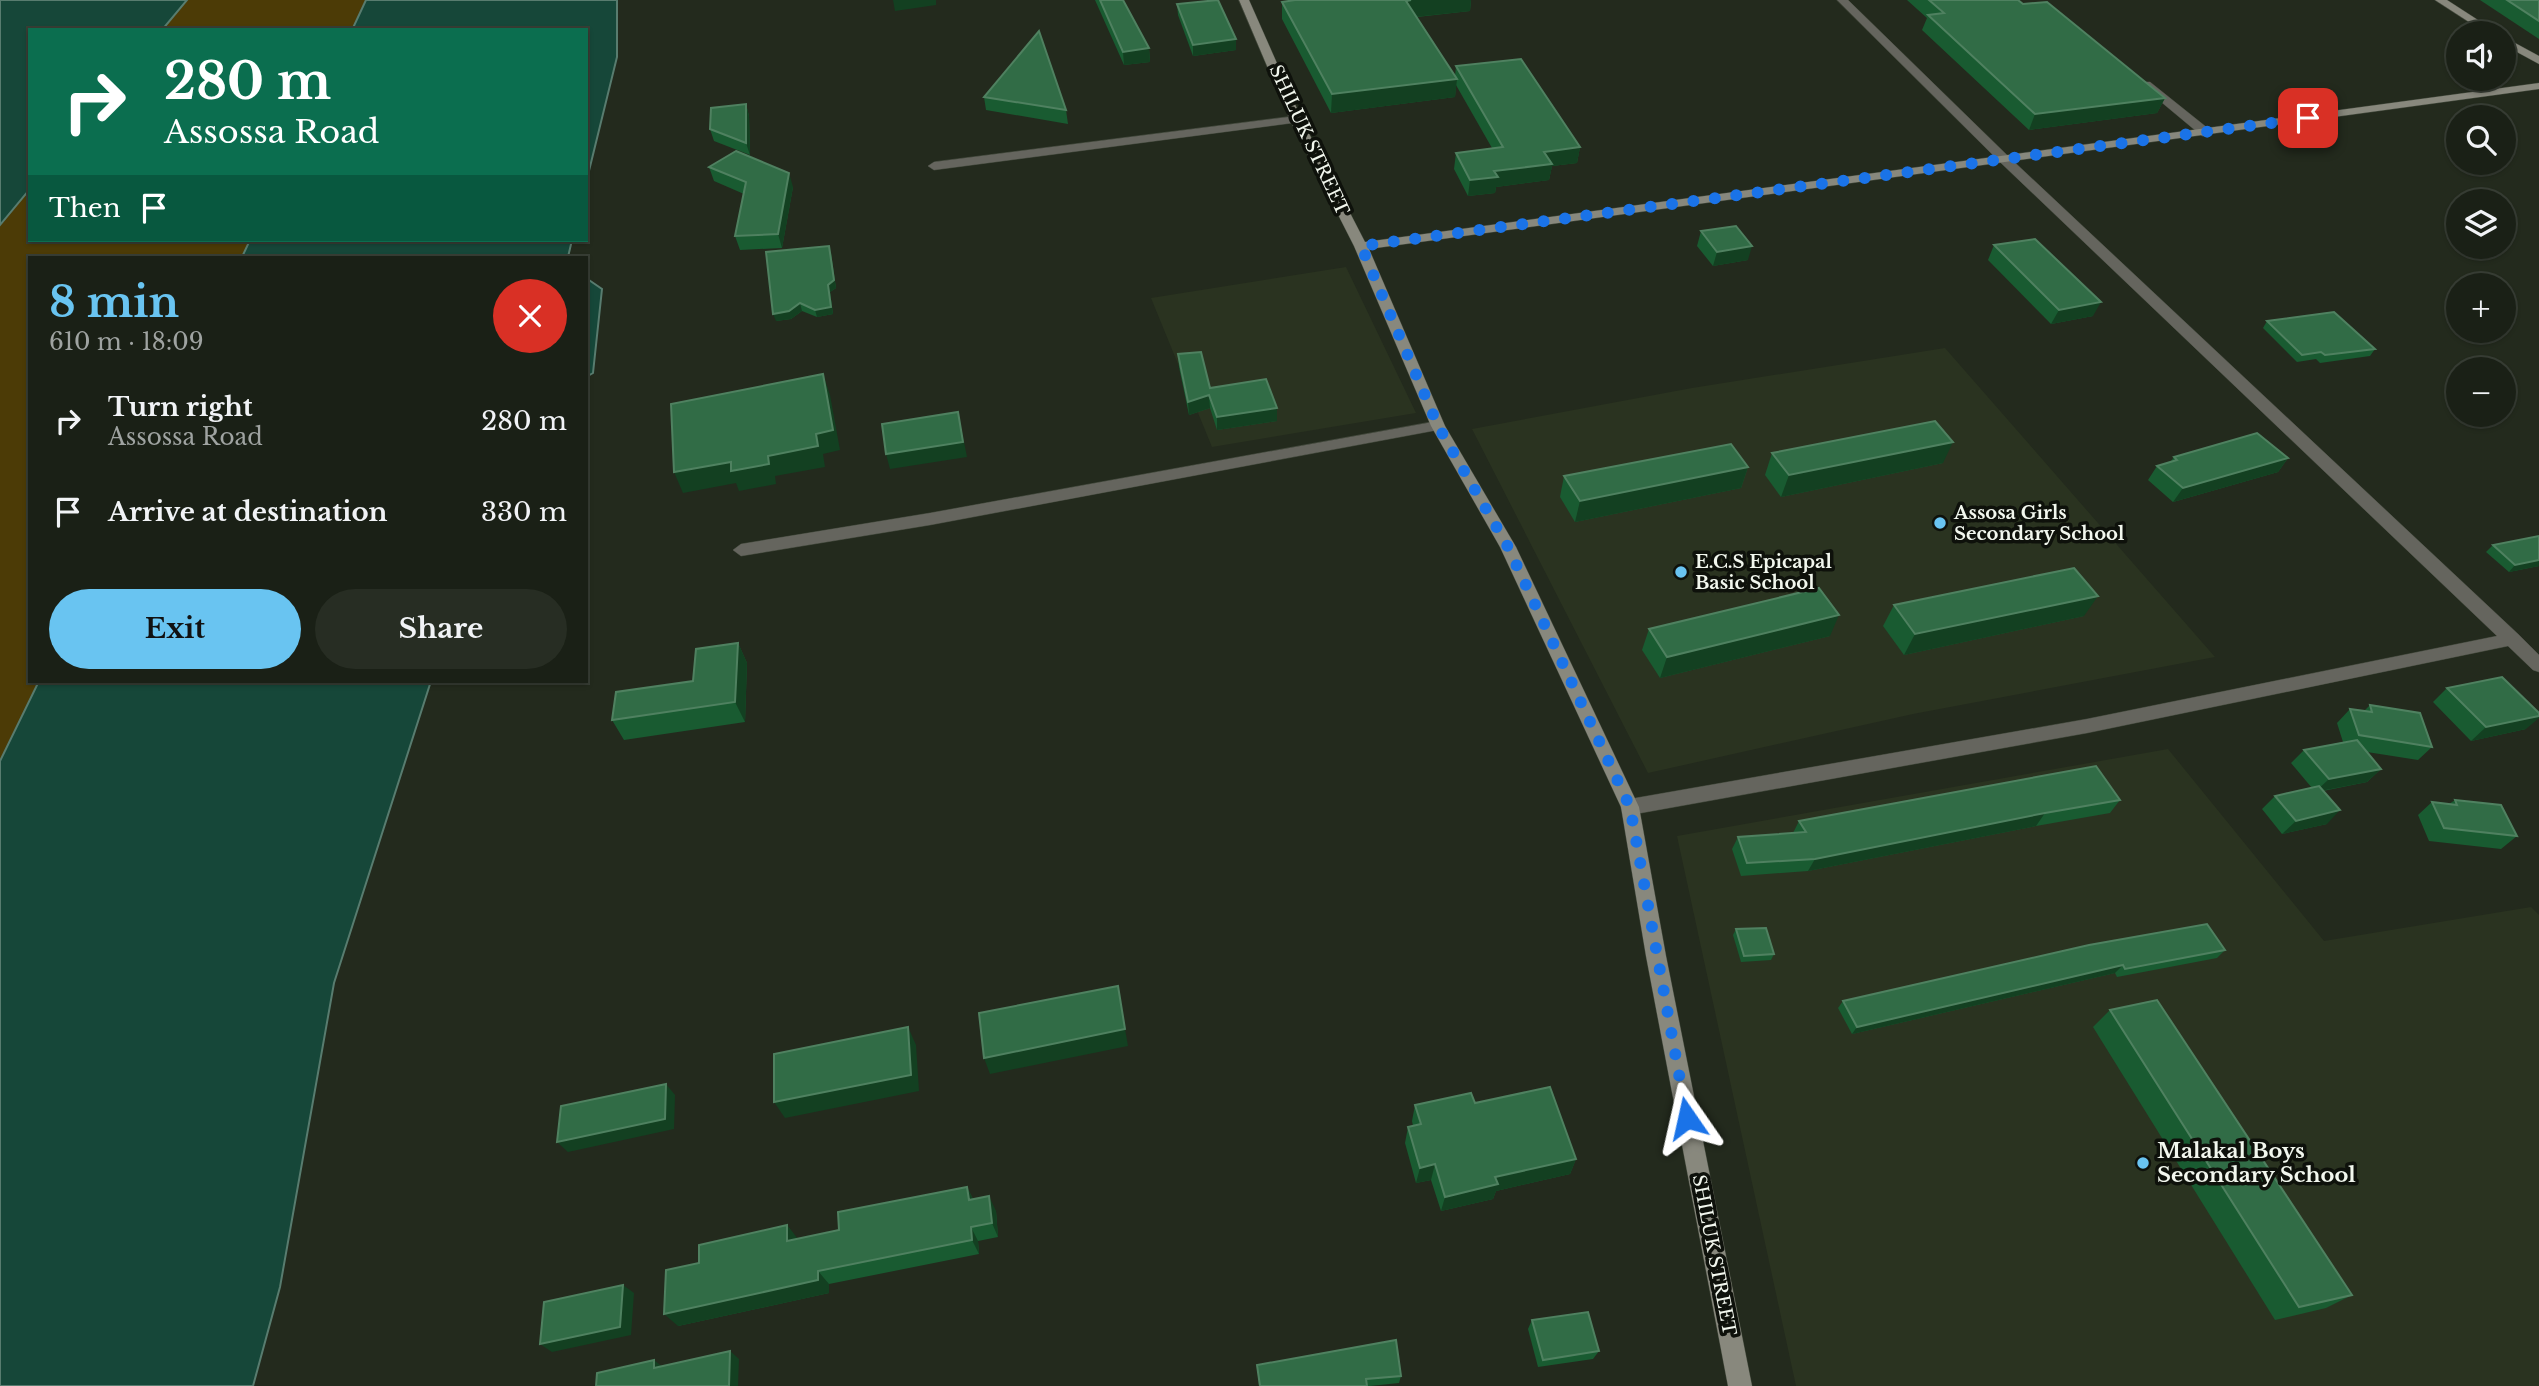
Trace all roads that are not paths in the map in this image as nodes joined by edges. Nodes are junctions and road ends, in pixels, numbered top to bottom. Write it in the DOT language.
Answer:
graph roads {
  1 [pos="1244,0"];
  2 [pos="1842,0"];
  3 [pos="2440,0"];
  4 [pos="2474,21"];
  5 [pos="2516,47"];
  6 [pos="2539,61"];
  7 [pos="2136,77"];
  8 [pos="2539,86"];
  9 [pos="1296,120"];
  10 [pos="2206,133"];
  11 [pos="2005,160"];
  12 [pos="934,166"];
  13 [pos="1361,246"];
  14 [pos="1438,426"];
  15 [pos="741,550"];
  16 [pos="2512,639"];
  17 [pos="2539,665"];
  18 [pos="1630,807"];
  19 [pos="1740,1386"];
  1 -- 9 [label="street, SHILUK STREET"];
  2 -- 11 [label="street"];
  3 -- 4 [label="street"];
  5 -- 6 [label="street"];
  7 -- 10 [label="street"];
  8 -- 10 [label="street"];
  9 -- 12 [label="street"];
  9 -- 13 [label="street, SHILUK STREET"];
  10 -- 11 [label="street"];
  11 -- 13 [label="street"];
  11 -- 16 [label="street"];
  13 -- 14 [label="street, SHILUK STREET"];
  14 -- 15 [label="street"];
  14 -- 18 [label="street, SHILUK STREET"];
  16 -- 17 [label="street"];
  16 -- 18 [label="street"];
  18 -- 19 [label="street, SHILUK STREET"];
}
